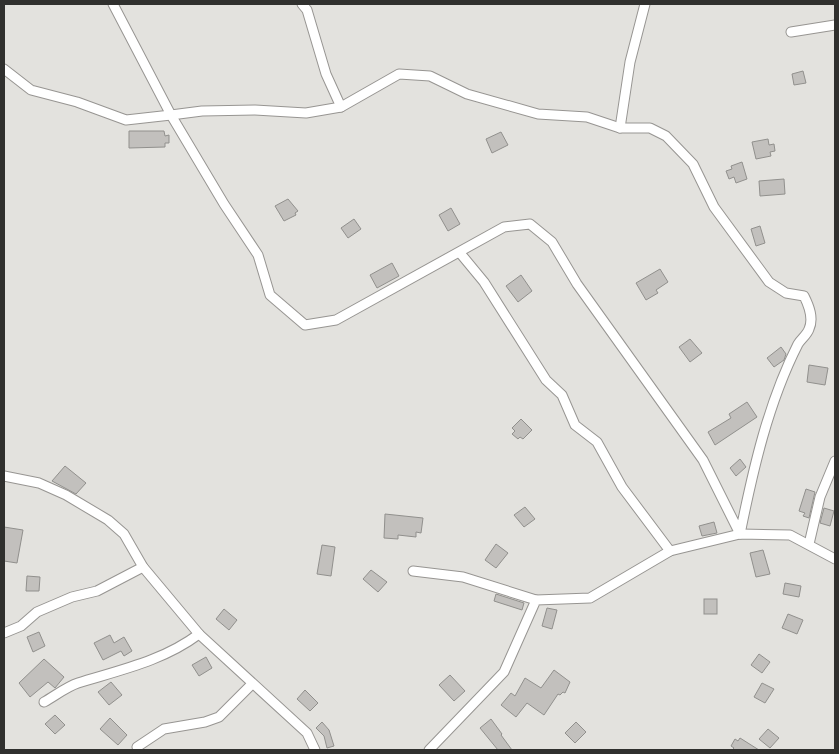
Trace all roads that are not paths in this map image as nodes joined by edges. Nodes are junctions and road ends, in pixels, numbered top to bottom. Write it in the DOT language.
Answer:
graph roads {
  1 [pos="113,4"];
  2 [pos="302,4"];
  3 [pos="645,4"];
  4 [pos="835,26"];
  5 [pos="791,32"];
  6 [pos="4,69"];
  7 [pos="341,107"];
  8 [pos="171,115"];
  9 [pos="620,128"];
  10 [pos="460,253"];
  11 [pos="835,461"];
  12 [pos="4,476"];
  13 [pos="740,534"];
  14 [pos="810,544"];
  15 [pos="670,552"];
  16 [pos="835,559"];
  17 [pos="143,567"];
  18 [pos="413,570"];
  19 [pos="536,600"];
  20 [pos="4,633"];
  21 [pos="199,634"];
  22 [pos="252,684"];
  23 [pos="44,702"];
  24 [pos="136,747"];
  25 [pos="315,750"];
  26 [pos="429,750"];
  1 -- 8 [label="street"];
  2 -- 7 [label="street"];
  3 -- 9 [label="street"];
  4 -- 5 [label="street"];
  6 -- 8 [label="street"];
  7 -- 8 [label="street"];
  7 -- 9 [label="street"];
  8 -- 10 [label="street"];
  9 -- 13 [label="street"];
  10 -- 13 [label="street"];
  10 -- 15 [label="street"];
  11 -- 14 [label="street"];
  12 -- 17 [label="street"];
  13 -- 14 [label="street"];
  13 -- 15 [label="street"];
  14 -- 16 [label="street"];
  15 -- 19 [label="street"];
  17 -- 20 [label="street"];
  17 -- 21 [label="street"];
  18 -- 19 [label="street"];
  19 -- 26 [label="street"];
  21 -- 22 [label="street"];
  21 -- 23 [label="street"];
  22 -- 24 [label="street"];
  22 -- 25 [label="street"];
}
